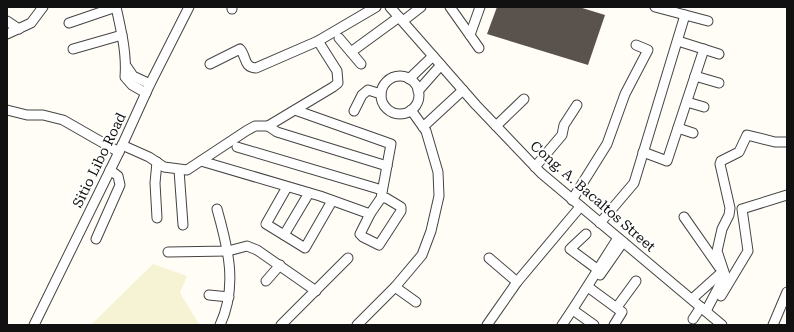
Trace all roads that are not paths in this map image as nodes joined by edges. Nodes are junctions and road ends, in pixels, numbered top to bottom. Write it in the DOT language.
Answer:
graph roads {
  1 [pos="116,7"];
  2 [pos="189,7"];
  3 [pos="376,7"];
  4 [pos="422,7"];
  5 [pos="450,7"];
  6 [pos="480,7"];
  7 [pos="655,7"];
  8 [pos="42,8"];
  9 [pos="397,13"];
  10 [pos="685,15"];
  11 [pos="7,21"];
  12 [pos="708,21"];
  13 [pos="70,23"];
  14 [pos="19,29"];
  15 [pos="7,34"];
  16 [pos="122,35"];
  17 [pos="470,35"];
  18 [pos="340,38"];
  19 [pos="318,41"];
  20 [pos="678,41"];
  21 [pos="636,45"];
  22 [pos="479,48"];
  23 [pos="74,49"];
  24 [pos="704,50"];
  25 [pos="351,52"];
  26 [pos="719,54"];
  27 [pos="433,56"];
  28 [pos="210,64"];
  29 [pos="361,64"];
  30 [pos="441,65"];
  31 [pos="695,76"];
  32 [pos="409,79"];
  33 [pos="719,83"];
  34 [pos="463,90"];
  35 [pos="147,91"];
  36 [pos="418,91"];
  37 [pos="381,94"];
  38 [pos="524,99"];
  39 [pos="686,102"];
  40 [pos="577,105"];
  41 [pos="704,107"];
  42 [pos="7,110"];
  43 [pos="295,110"];
  44 [pos="411,110"];
  45 [pos="354,111"];
  46 [pos="268,126"];
  47 [pos="496,126"];
  48 [pos="423,127"];
  49 [pos="678,128"];
  50 [pos="693,133"];
  51 [pos="787,142"];
  52 [pos="237,147"];
  53 [pos="121,149"];
  54 [pos="643,152"];
  55 [pos="201,161"];
  56 [pos="157,162"];
  57 [pos="387,166"];
  58 [pos="535,167"];
  59 [pos="110,170"];
  60 [pos="179,170"];
  61 [pos="287,187"];
  62 [pos="309,193"];
  63 [pos="382,194"];
  64 [pos="787,195"];
  65 [pos="572,200"];
  66 [pos="332,201"];
  67 [pos="580,207"];
  68 [pos="217,209"];
  69 [pos="370,214"];
  70 [pos="684,217"];
  71 [pos="157,218"];
  72 [pos="600,223"];
  73 [pos="183,225"];
  74 [pos="586,234"];
  75 [pos="284,235"];
  76 [pos="96,239"];
  77 [pos="620,240"];
  78 [pos="228,251"];
  79 [pos="168,252"];
  80 [pos="348,258"];
  81 [pos="489,258"];
  82 [pos="280,265"];
  83 [pos="599,271"];
  84 [pos="724,273"];
  85 [pos="266,281"];
  86 [pos="636,281"];
  87 [pos="517,282"];
  88 [pos="395,287"];
  89 [pos="588,287"];
  90 [pos="316,291"];
  91 [pos="787,292"];
  92 [pos="209,295"];
  93 [pos="229,297"];
  94 [pos="692,299"];
  95 [pos="416,302"];
  96 [pos="619,309"];
  97 [pos="572,310"];
  98 [pos="706,311"];
  99 [pos="693,319"];
  100 [pos="362,324"];
  101 [pos="34,325"];
  102 [pos="220,325"];
  103 [pos="281,325"];
  104 [pos="487,325"];
  105 [pos="562,325"];
  106 [pos="594,325"];
  107 [pos="614,325"];
  108 [pos="722,325"];
  109 [pos="773,325"];
  1 -- 13 [label="street"];
  1 -- 16 [label="street"];
  2 -- 35 [label="street, Sitio Libo Road"];
  3 -- 19 [label="street"];
  4 -- 9 [label="street"];
  5 -- 17 [label="street"];
  6 -- 17 [label="street"];
  7 -- 10 [label="street"];
  8 -- 14 [label="street"];
  9 -- 25 [label="street"];
  9 -- 27 [label="street, Cong. A. Bacaltos Street"];
  10 -- 12 [label="street"];
  10 -- 20 [label="street"];
  11 -- 14 [label="street"];
  14 -- 15 [label="street"];
  16 -- 23 [label="street"];
  16 -- 35 [label="street"];
  17 -- 22 [label="street"];
  18 -- 25 [label="street"];
  19 -- 28 [label="street"];
  19 -- 43 [label="street"];
  20 -- 24 [label="street"];
  20 -- 54 [label="street"];
  21 -- 65 [label="street"];
  24 -- 26 [label="street"];
  24 -- 31 [label="street"];
  25 -- 29 [label="street"];
  27 -- 30 [label="street, Cong. A. Bacaltos Street"];
  27 -- 32 [label="street"];
  30 -- 34 [label="street, Cong. A. Bacaltos Street"];
  30 -- 36 [label="street"];
  31 -- 33 [label="street"];
  31 -- 39 [label="street"];
  32 -- 36 [label="street"];
  32 -- 37 [label="street"];
  34 -- 47 [label="street, Cong. A. Bacaltos Street"];
  34 -- 48 [label="street"];
  35 -- 53 [label="street, Sitio Libo Road"];
  36 -- 44 [label="street"];
  37 -- 44 [label="street"];
  37 -- 45 [label="street"];
  38 -- 47 [label="street"];
  39 -- 41 [label="street"];
  39 -- 49 [label="street"];
  40 -- 58 [label="street"];
  42 -- 53 [label="street"];
  43 -- 46 [label="street"];
  43 -- 57 [label="street"];
  44 -- 48 [label="street"];
  46 -- 55 [label="street"];
  46 -- 57 [label="street"];
  47 -- 58 [label="street, Cong. A. Bacaltos Street"];
  48 -- 88 [label="street"];
  49 -- 50 [label="street"];
  49 -- 54 [label="street"];
  51 -- 84 [label="street"];
  52 -- 63 [label="street"];
  53 -- 56 [label="street"];
  53 -- 59 [label="street, Sitio Libo Road"];
  54 -- 72 [label="street"];
  55 -- 60 [label="street"];
  55 -- 61 [label="street"];
  56 -- 60 [label="street"];
  56 -- 71 [label="street"];
  57 -- 63 [label="street"];
  58 -- 65 [label="street, Cong. A. Bacaltos Street"];
  59 -- 76 [label="street"];
  59 -- 101 [label="street, Sitio Libo Road"];
  60 -- 73 [label="street"];
  61 -- 62 [label="street"];
  61 -- 75 [label="street"];
  62 -- 66 [label="street"];
  62 -- 75 [label="street"];
  63 -- 69 [label="street"];
  63 -- 69 [label="street"];
  64 -- 98 [label="street"];
  65 -- 67 [label="street, Cong. A. Bacaltos Street"];
  66 -- 69 [label="street"];
  66 -- 75 [label="street"];
  67 -- 72 [label="street, Cong. A. Bacaltos Street"];
  67 -- 87 [label="street"];
  68 -- 78 [label="street"];
  70 -- 84 [label="street"];
  72 -- 77 [label="street, Cong. A. Bacaltos Street"];
  74 -- 83 [label="street"];
  77 -- 83 [label="street"];
  77 -- 94 [label="street, Cong. A. Bacaltos Street"];
  78 -- 79 [label="street"];
  78 -- 82 [label="street"];
  78 -- 93 [label="street"];
  80 -- 90 [label="street"];
  81 -- 87 [label="street"];
  82 -- 85 [label="street"];
  82 -- 90 [label="street"];
  83 -- 89 [label="street"];
  84 -- 94 [label="street"];
  84 -- 98 [label="street"];
  86 -- 96 [label="street"];
  87 -- 104 [label="street"];
  88 -- 95 [label="street"];
  88 -- 100 [label="street"];
  89 -- 96 [label="street"];
  89 -- 97 [label="street"];
  90 -- 103 [label="street"];
  91 -- 109 [label="street"];
  92 -- 93 [label="street"];
  93 -- 102 [label="street"];
  94 -- 98 [label="street, Cong. A. Bacaltos Street"];
  96 -- 107 [label="street"];
  97 -- 105 [label="street"];
  97 -- 106 [label="street"];
  98 -- 99 [label="street"];
  98 -- 108 [label="street, Cong. A. Bacaltos Street"];
}
